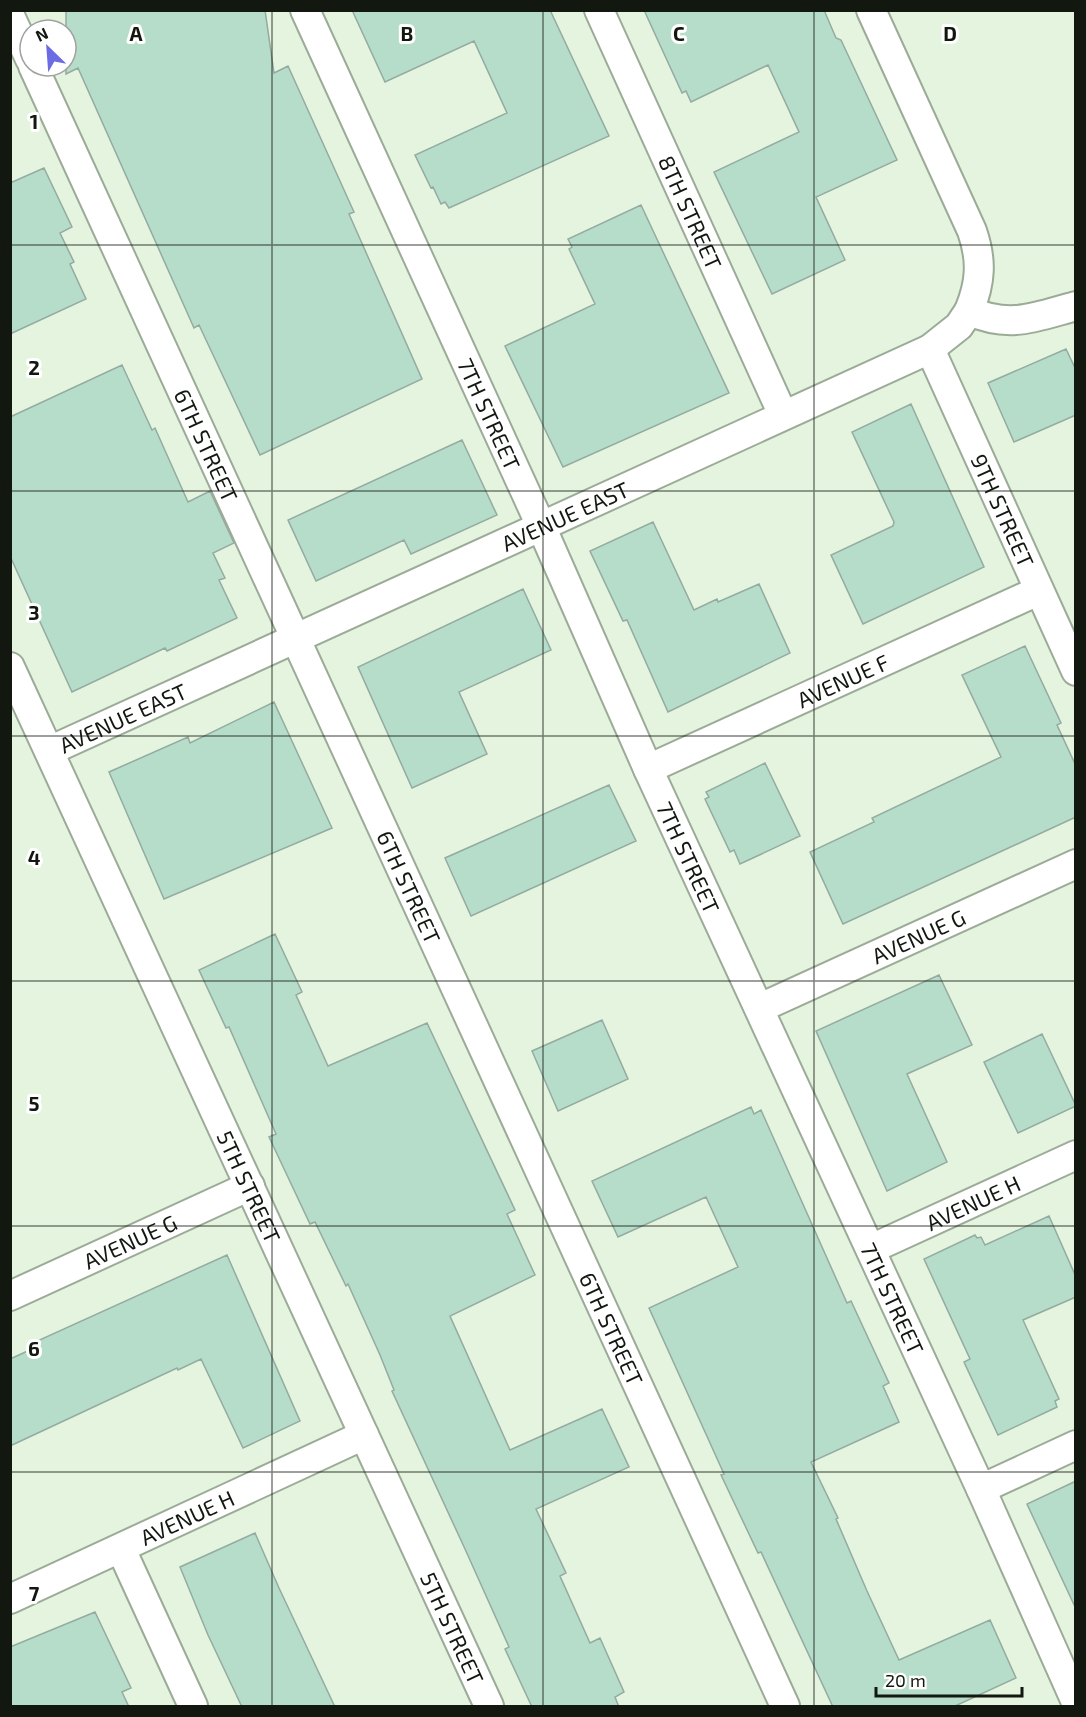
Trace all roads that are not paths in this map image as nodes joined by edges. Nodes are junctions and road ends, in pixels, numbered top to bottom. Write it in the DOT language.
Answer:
graph roads {
  1 [pos="305,10"];
  2 [pos="599,10"];
  3 [pos="871,10"];
  4 [pos="10,16"];
  5 [pos="18,33"];
  6 [pos="38,78"];
  7 [pos="1076,306"];
  8 [pos="969,311"];
  9 [pos="930,349"];
  10 [pos="783,415"];
  11 [pos="541,526"];
  12 [pos="1038,591"];
  13 [pos="295,638"];
  14 [pos="10,667"];
  15 [pos="1076,671"];
  16 [pos="49,751"];
  17 [pos="648,769"];
  18 [pos="1076,864"];
  19 [pos="760,1008"];
  20 [pos="1076,1155"];
  21 [pos="250,1186"];
  22 [pos="871,1249"];
  23 [pos="10,1296"];
  24 [pos="364,1436"];
  25 [pos="1076,1445"];
  26 [pos="981,1489"];
  27 [pos="121,1549"];
  28 [pos="10,1599"];
  29 [pos="1076,1702"];
  30 [pos="193,1707"];
  31 [pos="489,1707"];
  32 [pos="785,1707"];
  1 -- 11 [label="lane, 7TH STREET"];
  2 -- 10 [label="lane, 8TH STREET"];
  3 -- 8 [label="lane"];
  4 -- 5 [label="lane"];
  6 -- 13 [label="lane, 6TH STREET"];
  7 -- 8 [label="lane"];
  8 -- 9 [label="lane, AVENUE EAST"];
  9 -- 10 [label="lane, AVENUE EAST"];
  9 -- 12 [label="lane, 9TH STREET"];
  10 -- 11 [label="lane, AVENUE EAST"];
  11 -- 13 [label="lane, AVENUE EAST"];
  11 -- 17 [label="lane, 7TH STREET"];
  12 -- 15 [label="lane, 9TH STREET"];
  12 -- 17 [label="lane, AVENUE F"];
  13 -- 16 [label="lane, AVENUE EAST"];
  13 -- 32 [label="lane, 6TH STREET"];
  14 -- 16 [label="lane, 5TH STREET"];
  16 -- 21 [label="lane, 5TH STREET"];
  17 -- 19 [label="lane, 7TH STREET"];
  18 -- 19 [label="lane, AVENUE G"];
  19 -- 22 [label="lane, 7TH STREET"];
  20 -- 22 [label="lane, AVENUE H"];
  21 -- 23 [label="lane, AVENUE G"];
  21 -- 24 [label="lane, 5TH STREET"];
  22 -- 26 [label="lane, 7TH STREET"];
  24 -- 27 [label="lane, AVENUE H"];
  24 -- 31 [label="lane, 5TH STREET"];
  25 -- 26 [label="lane"];
  26 -- 29 [label="lane, 7TH STREET"];
  27 -- 28 [label="lane, AVENUE H"];
  27 -- 30 [label="lane"];
}
